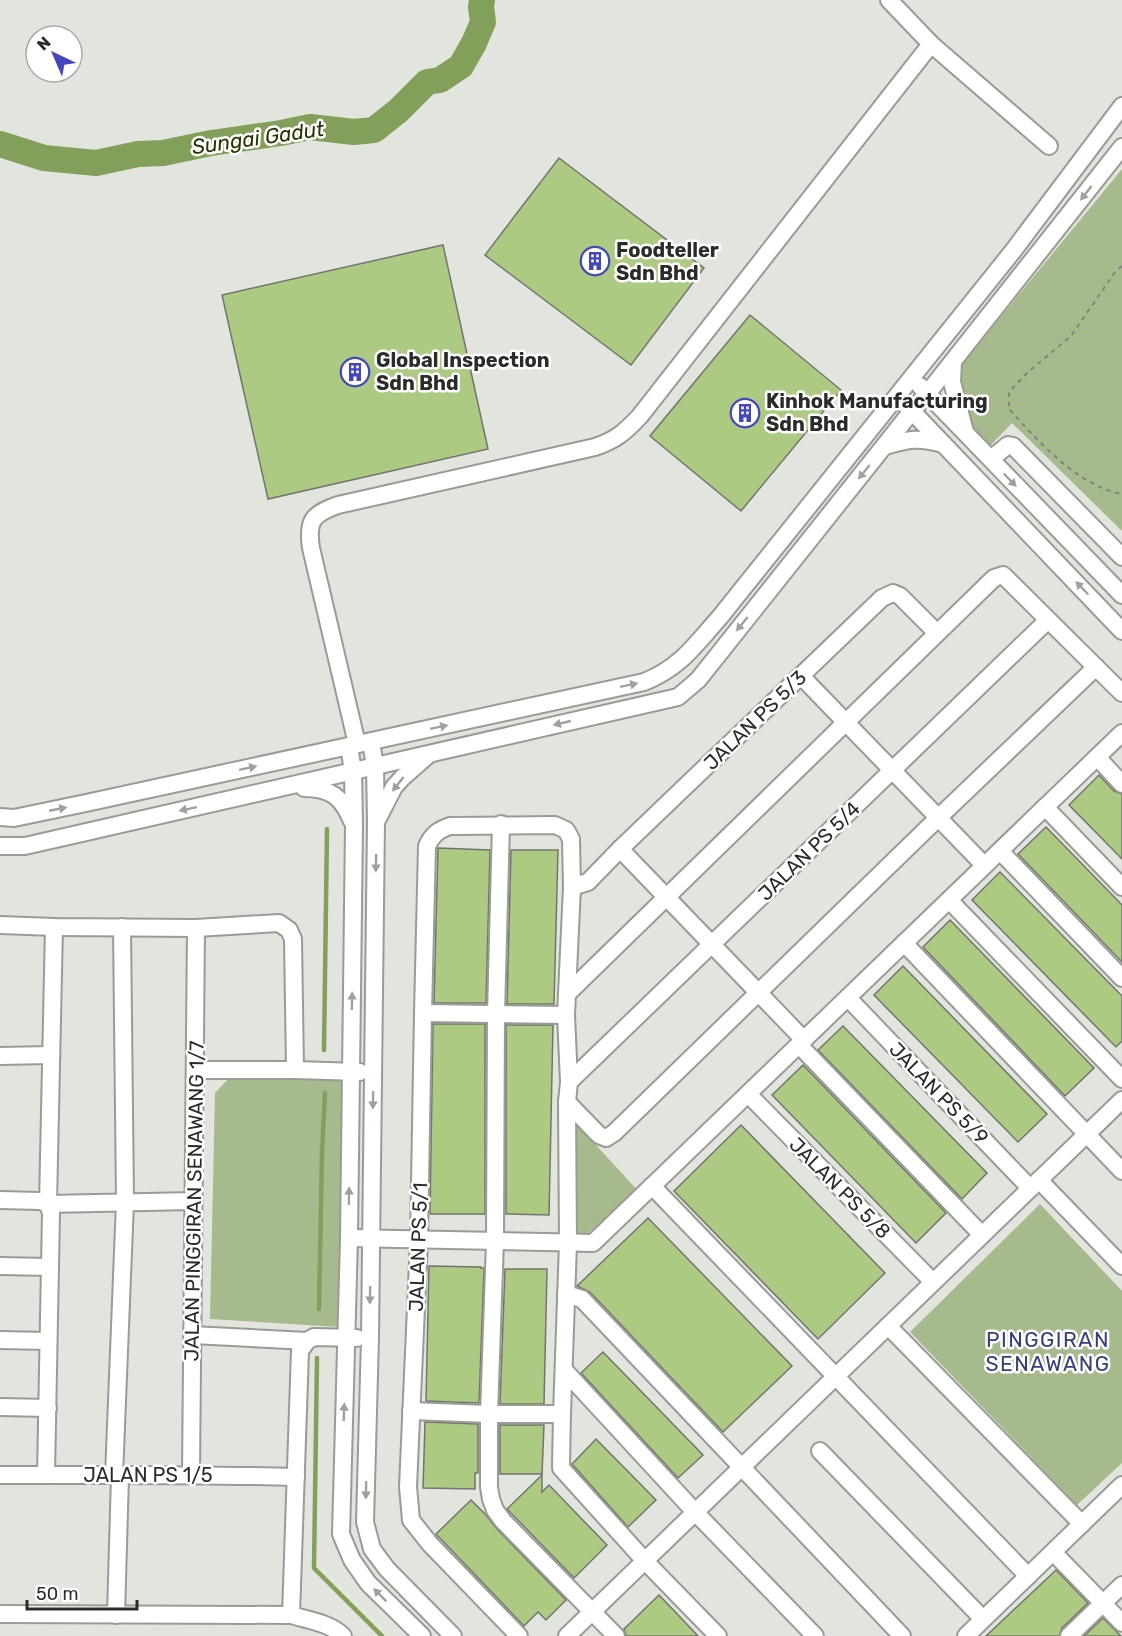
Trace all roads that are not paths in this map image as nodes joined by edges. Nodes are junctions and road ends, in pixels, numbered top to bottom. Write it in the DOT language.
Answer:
graph roads {
  1 [pos="889,0"];
  2 [pos="931,44"];
  3 [pos="1122,106"];
  4 [pos="1049,146"];
  5 [pos="1122,147"];
  6 [pos="952,362"];
  7 [pos="911,377"];
  8 [pos="927,394"];
  9 [pos="896,395"];
  10 [pos="912,411"];
  11 [pos="965,433"];
  12 [pos="944,445"];
  13 [pos="885,446"];
  14 [pos="991,459"];
  15 [pos="1122,557"];
  16 [pos="1122,596"];
  17 [pos="1048,620"];
  18 [pos="1122,631"];
  19 [pos="937,633"];
  20 [pos="1096,667"];
  21 [pos="801,676"];
  22 [pos="1122,693"];
  23 [pos="846,723"];
  24 [pos="1122,733"];
  25 [pos="359,744"];
  26 [pos="429,753"];
  27 [pos="1097,757"];
  28 [pos="375,766"];
  29 [pos="892,770"];
  30 [pos="353,771"];
  31 [pos="1122,784"];
  32 [pos="285,788"];
  33 [pos="1045,807"];
  34 [pos="0,817"];
  35 [pos="938,818"];
  36 [pos="376,821"];
  37 [pos="501,824"];
  38 [pos="354,825"];
  39 [pos="0,846"];
  40 [pos="620,849"];
  41 [pos="1000,851"];
  42 [pos="984,866"];
  43 [pos="572,887"];
  44 [pos="1122,887"];
  45 [pos="667,898"];
  46 [pos="949,900"];
  47 [pos="0,925"];
  48 [pos="54,927"];
  49 [pos="122,927"];
  50 [pos="196,928"];
  51 [pos="904,943"];
  52 [pos="711,945"];
  53 [pos="1122,978"];
  54 [pos="568,993"];
  55 [pos="759,993"];
  56 [pos="848,998"];
  57 [pos="423,1013"];
  58 [pos="496,1014"];
  59 [pos="566,1015"];
  60 [pos="801,1042"];
  61 [pos="51,1055"];
  62 [pos="0,1056"];
  63 [pos="196,1070"];
  64 [pos="295,1070"];
  65 [pos="351,1071"];
  66 [pos="373,1072"];
  67 [pos="1122,1079"];
  68 [pos="569,1082"];
  69 [pos="748,1094"];
  70 [pos="1122,1100"];
  71 [pos="567,1102"];
  72 [pos="1086,1134"];
  73 [pos="1122,1171"];
  74 [pos="1034,1184"];
  75 [pos="652,1186"];
  76 [pos="0,1200"];
  77 [pos="194,1201"];
  78 [pos="125,1202"];
  79 [pos="48,1204"];
  80 [pos="982,1235"];
  81 [pos="349,1238"];
  82 [pos="371,1239"];
  83 [pos="420,1240"];
  84 [pos="495,1241"];
  85 [pos="568,1243"];
  86 [pos="0,1266"];
  87 [pos="1122,1266"];
  88 [pos="50,1267"];
  89 [pos="933,1282"];
  90 [pos="566,1294"];
  91 [pos="888,1326"];
  92 [pos="192,1335"];
  93 [pos="346,1338"];
  94 [pos="370,1338"];
  95 [pos="0,1340"];
  96 [pos="48,1341"];
  97 [pos="307,1341"];
  98 [pos="564,1370"];
  99 [pos="836,1377"];
  100 [pos="0,1407"];
  101 [pos="48,1408"];
  102 [pos="411,1411"];
  103 [pos="489,1414"];
  104 [pos="561,1414"];
  105 [pos="820,1451"];
  106 [pos="742,1467"];
  107 [pos="0,1474"];
  108 [pos="191,1474"];
  109 [pos="46,1475"];
  110 [pos="117,1476"];
  111 [pos="296,1477"];
  112 [pos="1122,1485"];
  113 [pos="695,1512"];
  114 [pos="1082,1524"];
  115 [pos="1053,1552"];
  116 [pos="645,1561"];
  117 [pos="1028,1576"];
  118 [pos="1122,1585"];
  119 [pos="1103,1603"];
  120 [pos="592,1612"];
  121 [pos="0,1614"];
  122 [pos="117,1615"];
  123 [pos="291,1616"];
  124 [pos="983,1619"];
  125 [pos="316,1623"];
  126 [pos="1122,1623"];
  127 [pos="305,1636"];
  128 [pos="343,1636"];
  129 [pos="422,1636"];
  130 [pos="453,1636"];
  131 [pos="519,1636"];
  132 [pos="567,1636"];
  133 [pos="616,1636"];
  134 [pos="718,1636"];
  135 [pos="815,1636"];
  136 [pos="902,1636"];
  137 [pos="966,1636"];
  138 [pos="1069,1636"];
  1 -- 2 [label="street"];
  2 -- 4 [label="street"];
  2 -- 25 [label="street"];
  3 -- 7 [label="street"];
  5 -- 6 [label="street, one-way"];
  6 -- 8 [label="street"];
  6 -- 11 [label="street"];
  7 -- 8 [label="street"];
  7 -- 9 [label="street"];
  8 -- 10 [label="street"];
  8 -- 11 [label="street"];
  9 -- 10 [label="street"];
  25 -- 9 [label="street, one-way"];
  10 -- 12 [label="street"];
  10 -- 13 [label="street"];
  11 -- 14 [label="street"];
  12 -- 13 [label="street"];
  18 -- 12 [label="street, one-way"];
  13 -- 26 [label="street, one-way"];
  14 -- 15 [label="street"];
  14 -- 16 [label="street, one-way"];
  17 -- 19 [label="street"];
  17 -- 20 [label="street"];
  17 -- 29 [label="street, JALAN PS 5/4"];
  19 -- 21 [label="street, JALAN PS 5/3"];
  19 -- 23 [label="street"];
  20 -- 22 [label="street"];
  20 -- 35 [label="street"];
  21 -- 23 [label="street"];
  21 -- 40 [label="street, JALAN PS 5/3"];
  23 -- 29 [label="street"];
  23 -- 45 [label="street"];
  24 -- 27 [label="street"];
  25 -- 28 [label="street"];
  25 -- 30 [label="street"];
  34 -- 25 [label="street, one-way"];
  26 -- 28 [label="street"];
  26 -- 36 [label="street, one-way"];
  27 -- 31 [label="street"];
  27 -- 33 [label="street"];
  28 -- 30 [label="street"];
  28 -- 36 [label="street"];
  29 -- 35 [label="street"];
  29 -- 52 [label="street, JALAN PS 5/4"];
  30 -- 32 [label="street"];
  30 -- 38 [label="street"];
  32 -- 38 [label="street"];
  32 -- 39 [label="street, one-way"];
  33 -- 41 [label="street"];
  33 -- 44 [label="street"];
  35 -- 42 [label="street"];
  35 -- 55 [label="street"];
  36 -- 66 [label="street, one-way"];
  37 -- 43 [label="street"];
  37 -- 57 [label="street, JALAN PS 5/1"];
  37 -- 58 [label="street"];
  65 -- 38 [label="street, one-way"];
  40 -- 43 [label="street, JALAN PS 5/3"];
  40 -- 45 [label="street"];
  41 -- 42 [label="street"];
  41 -- 53 [label="street"];
  42 -- 46 [label="street"];
  43 -- 54 [label="street"];
  45 -- 52 [label="street"];
  45 -- 54 [label="street"];
  46 -- 51 [label="street"];
  46 -- 67 [label="street"];
  47 -- 48 [label="street"];
  48 -- 49 [label="street"];
  48 -- 61 [label="street"];
  49 -- 50 [label="street"];
  49 -- 78 [label="street"];
  50 -- 63 [label="street, JALAN PINGGIRAN SENAWANG 1/7"];
  50 -- 64 [label="street"];
  51 -- 56 [label="street"];
  51 -- 72 [label="street"];
  52 -- 55 [label="street"];
  52 -- 68 [label="street, JALAN PS 5/4"];
  54 -- 59 [label="street"];
  55 -- 60 [label="street"];
  55 -- 71 [label="street"];
  56 -- 60 [label="street"];
  56 -- 74 [label="street, JALAN PS 5/9"];
  57 -- 58 [label="street"];
  57 -- 83 [label="street, JALAN PS 5/1"];
  58 -- 59 [label="street"];
  58 -- 84 [label="street"];
  59 -- 68 [label="street"];
  60 -- 69 [label="street"];
  60 -- 80 [label="street"];
  61 -- 62 [label="street"];
  61 -- 79 [label="street"];
  63 -- 64 [label="street"];
  63 -- 77 [label="street, JALAN PINGGIRAN SENAWANG 1/7"];
  64 -- 65 [label="street"];
  65 -- 66 [label="street"];
  81 -- 65 [label="street, one-way"];
  66 -- 82 [label="street, one-way"];
  68 -- 71 [label="street"];
  69 -- 75 [label="street"];
  69 -- 89 [label="street, JALAN PS 5/8"];
  70 -- 72 [label="street"];
  71 -- 85 [label="street"];
  72 -- 73 [label="street"];
  72 -- 74 [label="street"];
  74 -- 80 [label="street"];
  74 -- 87 [label="street, JALAN PS 5/9"];
  75 -- 85 [label="street"];
  75 -- 99 [label="street"];
  76 -- 79 [label="street"];
  77 -- 78 [label="street"];
  77 -- 92 [label="street, JALAN PINGGIRAN SENAWANG 1/7"];
  78 -- 79 [label="street"];
  78 -- 110 [label="street"];
  79 -- 88 [label="street"];
  80 -- 89 [label="street"];
  81 -- 82 [label="street"];
  81 -- 93 [label="street"];
  82 -- 83 [label="street"];
  82 -- 94 [label="street, one-way"];
  83 -- 84 [label="street"];
  83 -- 102 [label="street, JALAN PS 5/1"];
  84 -- 85 [label="street"];
  84 -- 103 [label="street"];
  85 -- 90 [label="street"];
  86 -- 88 [label="street"];
  88 -- 96 [label="street"];
  89 -- 91 [label="street"];
  90 -- 98 [label="street"];
  90 -- 106 [label="street"];
  91 -- 99 [label="street"];
  91 -- 114 [label="street"];
  92 -- 97 [label="street"];
  92 -- 108 [label="street, JALAN PINGGIRAN SENAWANG 1/7"];
  93 -- 94 [label="street"];
  93 -- 97 [label="street"];
  129 -- 93 [label="street, one-way"];
  94 -- 130 [label="street, one-way"];
  95 -- 96 [label="street"];
  96 -- 101 [label="street"];
  97 -- 111 [label="street"];
  98 -- 104 [label="street"];
  98 -- 113 [label="street"];
  99 -- 106 [label="street"];
  99 -- 117 [label="street"];
  100 -- 101 [label="street"];
  101 -- 109 [label="street"];
  102 -- 103 [label="street"];
  102 -- 131 [label="street, JALAN PS 5/1"];
  103 -- 104 [label="street"];
  103 -- 120 [label="street"];
  104 -- 116 [label="street"];
  105 -- 124 [label="street"];
  106 -- 113 [label="street"];
  106 -- 136 [label="street"];
  107 -- 109 [label="street, JALAN PS 1/5"];
  108 -- 110 [label="street, JALAN PS 1/5"];
  108 -- 111 [label="street, JALAN PS 1/5"];
  109 -- 110 [label="street, JALAN PS 1/5"];
  110 -- 122 [label="street"];
  111 -- 123 [label="street"];
  112 -- 114 [label="street"];
  113 -- 116 [label="street"];
  113 -- 135 [label="street"];
  114 -- 115 [label="street"];
  115 -- 117 [label="street"];
  115 -- 119 [label="street"];
  116 -- 120 [label="street"];
  116 -- 134 [label="street"];
  117 -- 124 [label="street"];
  118 -- 119 [label="street"];
  119 -- 126 [label="street"];
  119 -- 138 [label="street"];
  120 -- 132 [label="street"];
  120 -- 133 [label="street"];
  121 -- 122 [label="street"];
  122 -- 123 [label="street"];
  123 -- 125 [label="street"];
  124 -- 137 [label="street"];
  125 -- 127 [label="street"];
  125 -- 128 [label="street"];
}
